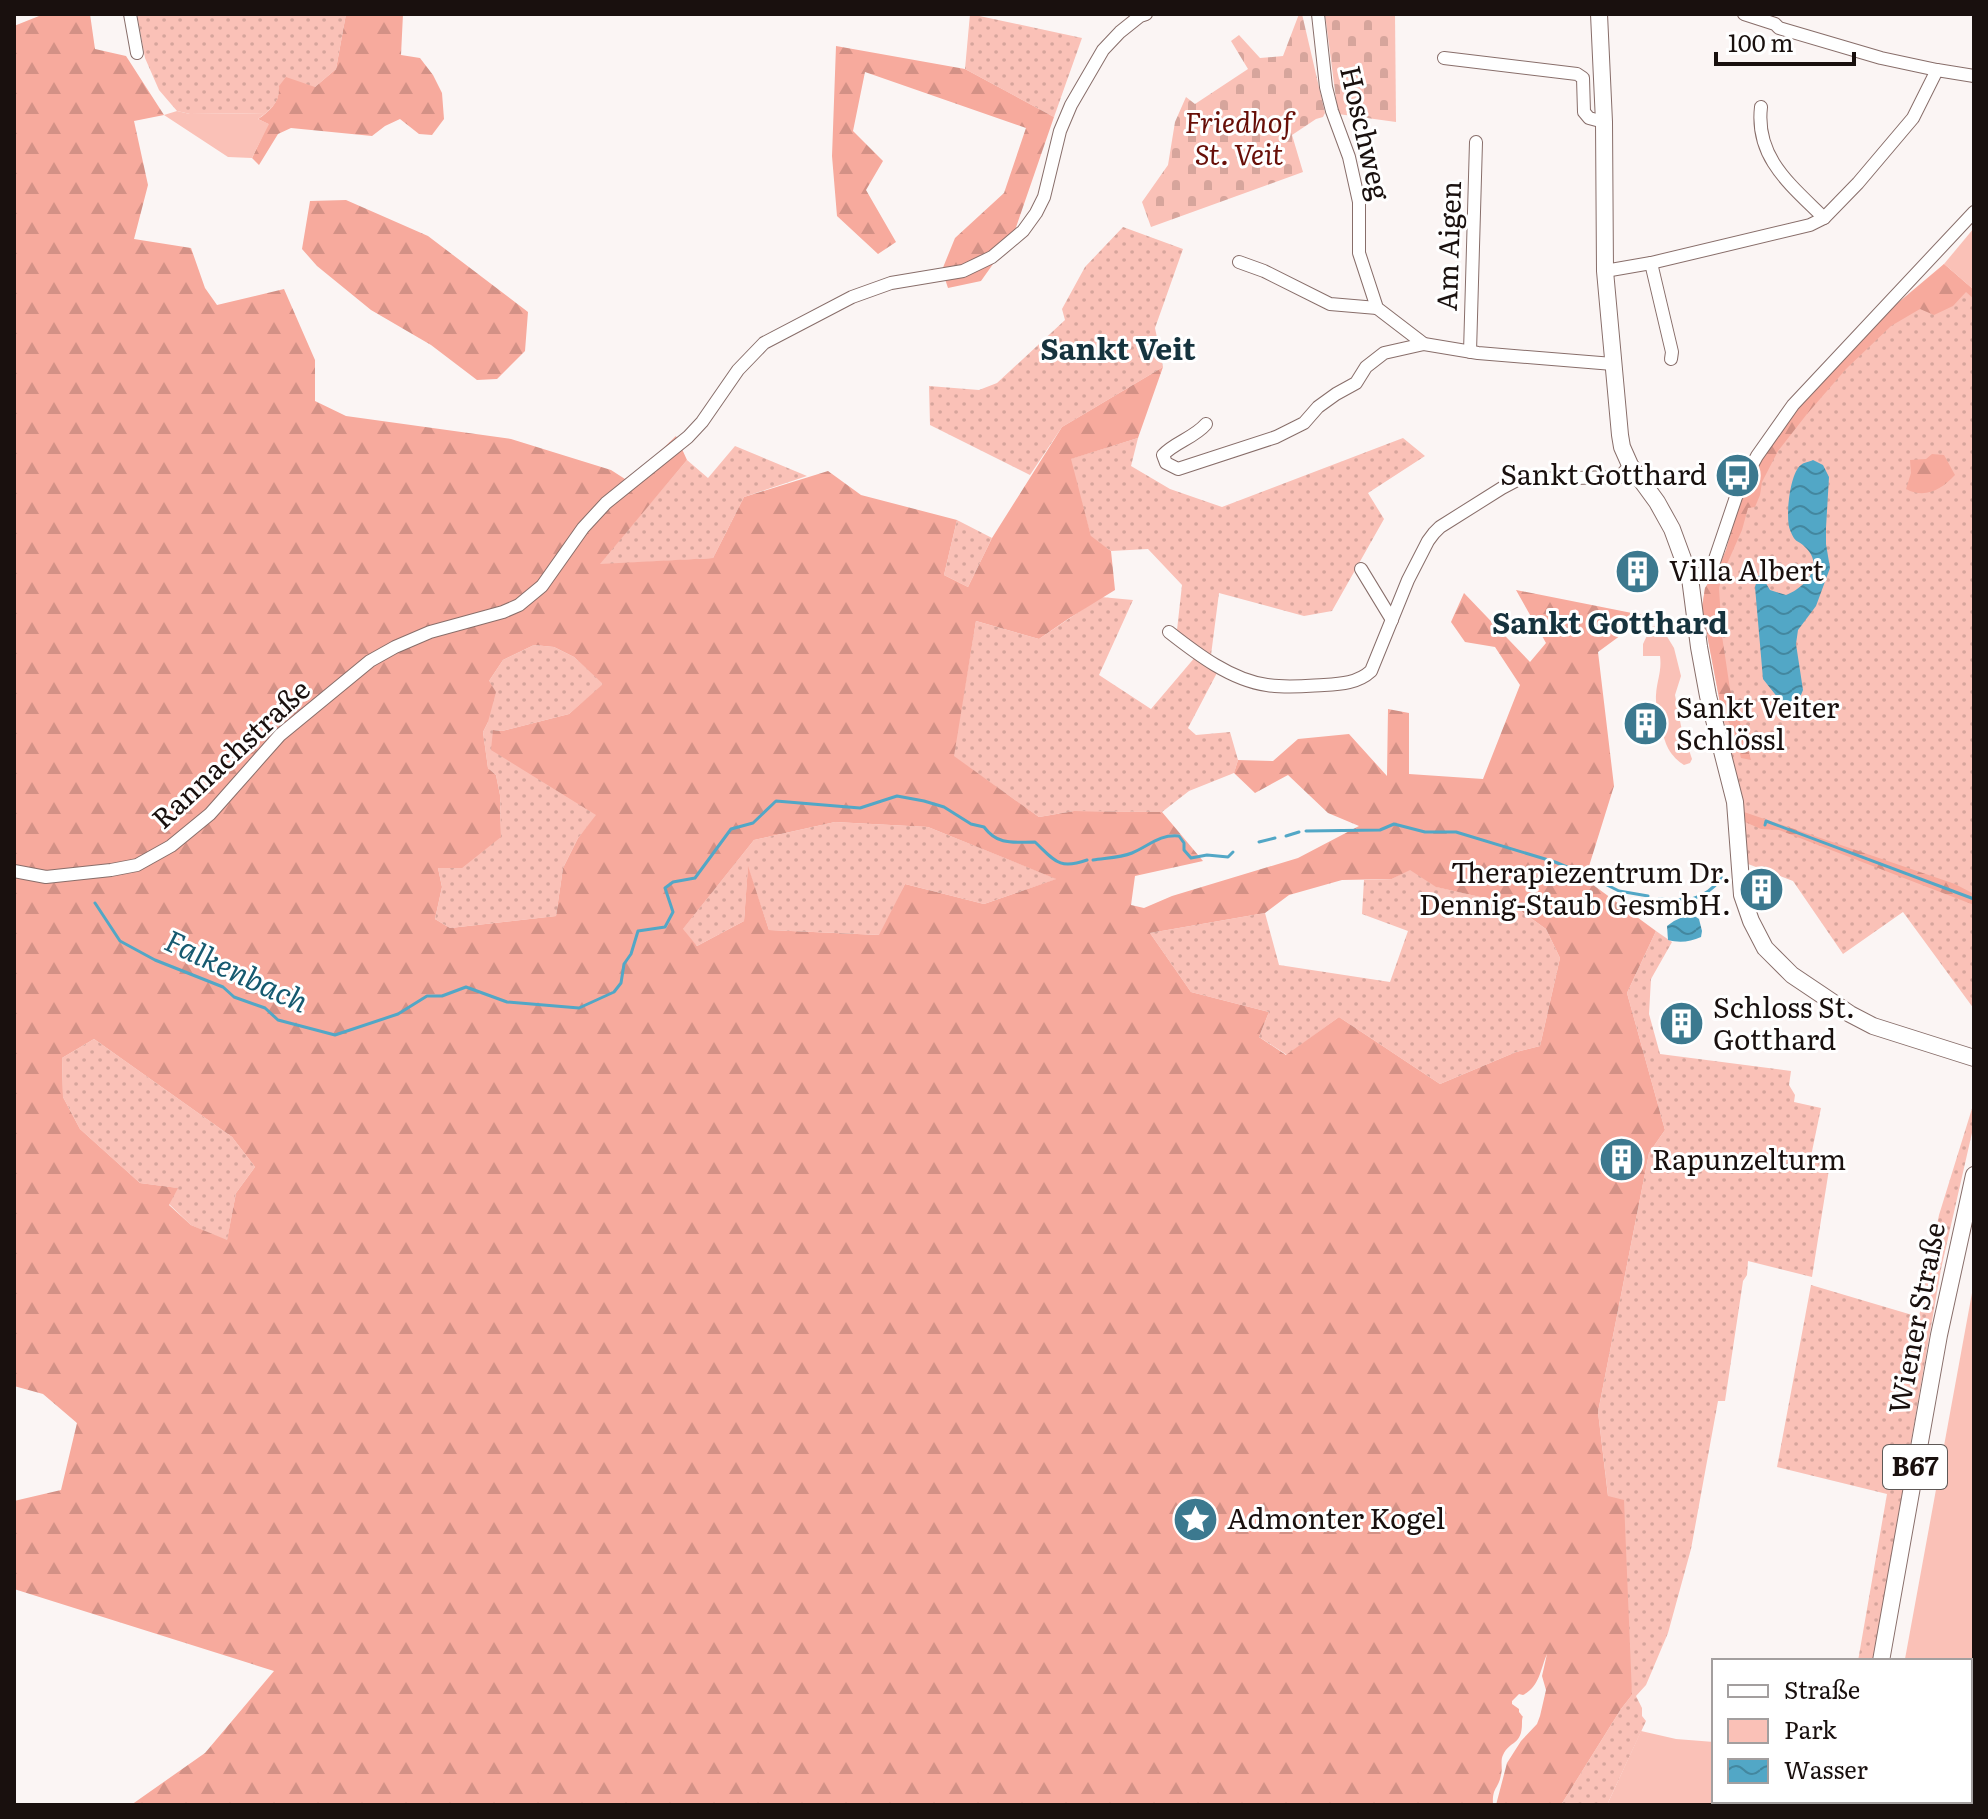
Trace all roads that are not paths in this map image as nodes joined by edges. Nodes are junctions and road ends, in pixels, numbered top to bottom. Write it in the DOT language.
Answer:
graph roads {
  1 [pos="130,14"];
  2 [pos="1318,14"];
  3 [pos="1599,14"];
  4 [pos="1744,14"];
  5 [pos="1142,15"];
  6 [pos="137,53"];
  7 [pos="1444,58"];
  8 [pos="1937,70"];
  9 [pos="1974,76"];
  10 [pos="1761,107"];
  11 [pos="1604,122"];
  12 [pos="1476,142"];
  13 [pos="1974,212"];
  14 [pos="1824,218"];
  15 [pos="1239,262"];
  16 [pos="1651,263"];
  17 [pos="1605,271"];
  18 [pos="1377,308"];
  19 [pos="1424,344"];
  20 [pos="1470,352"];
  21 [pos="1671,359"];
  22 [pos="1613,364"];
  23 [pos="1206,424"];
  24 [pos="1630,465"];
  25 [pos="1361,569"];
  26 [pos="1690,578"];
  27 [pos="1392,620"];
  28 [pos="1169,632"];
  29 [pos="14,871"];
  30 [pos="1969,1054"];
  31 [pos="1974,1175"];
  32 [pos="1881,1659"];
  1 -- 6 [label="street"];
  2 -- 18 [label="street, Hoschweg"];
  3 -- 11 [label="main road"];
  4 -- 8 [label="street"];
  5 -- 29 [label="street, Rannachstraße"];
  7 -- 11 [label="street"];
  8 -- 9 [label="street"];
  8 -- 14 [label="street"];
  10 -- 14 [label="street"];
  11 -- 17 [label="main road"];
  12 -- 20 [label="street, Am Aigen"];
  13 -- 26 [label="street"];
  14 -- 16 [label="street"];
  15 -- 18 [label="street"];
  16 -- 17 [label="street"];
  16 -- 21 [label="street"];
  17 -- 22 [label="main road"];
  18 -- 19 [label="street"];
  19 -- 20 [label="street"];
  19 -- 23 [label="street"];
  20 -- 22 [label="street"];
  22 -- 24 [label="main road"];
  24 -- 26 [label="main road"];
  24 -- 27 [label="street"];
  25 -- 27 [label="street"];
  26 -- 30 [label="main road"];
  27 -- 28 [label="street"];
  31 -- 32 [label="main road, Wiener Straße / B67"];
}
